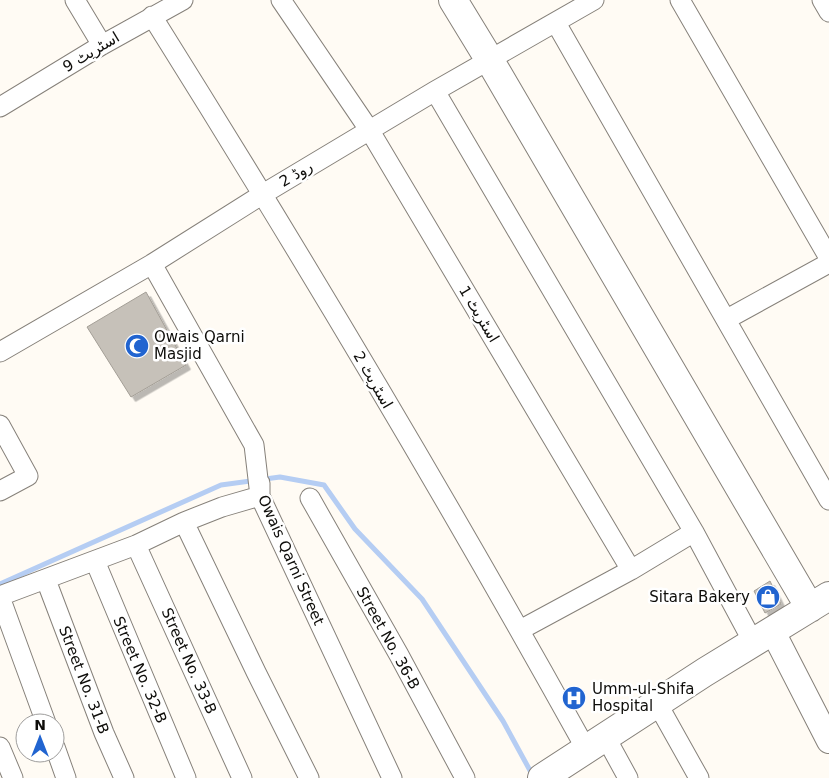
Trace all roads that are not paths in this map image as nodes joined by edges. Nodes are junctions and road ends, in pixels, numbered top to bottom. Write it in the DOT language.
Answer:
graph roads {
  1 [pos="76,0"];
  2 [pos="184,0"];
  3 [pos="281,0"];
  4 [pos="453,0"];
  5 [pos="594,0"];
  6 [pos="680,0"];
  7 [pos="822,0"];
  8 [pos="829,12"];
  9 [pos="152,16"];
  10 [pos="556,23"];
  11 [pos="102,45"];
  12 [pos="489,59"];
  13 [pos="435,91"];
  14 [pos="0,107"];
  15 [pos="370,131"];
  16 [pos="263,194"];
  17 [pos="829,258"];
  18 [pos="829,262"];
  19 [pos="152,264"];
  20 [pos="727,319"];
  21 [pos="0,352"];
  22 [pos="0,425"];
  23 [pos="260,490"];
  24 [pos="0,491"];
  25 [pos="310,498"];
  26 [pos="829,500"];
  27 [pos="184,522"];
  28 [pos="694,532"];
  29 [pos="136,545"];
  30 [pos="95,561"];
  31 [pos="631,570"];
  32 [pos="46,580"];
  33 [pos="0,597"];
  34 [pos="819,602"];
  35 [pos="520,630"];
  36 [pos="763,637"];
  37 [pos="657,703"];
  38 [pos="42,713"];
  39 [pos="829,741"];
  40 [pos="0,746"];
  41 [pos="588,747"];
  42 [pos="61,763"];
  43 [pos="13,778"];
  44 [pos="66,778"];
  45 [pos="124,778"];
  46 [pos="186,778"];
  47 [pos="242,778"];
  48 [pos="309,778"];
  49 [pos="392,778"];
  50 [pos="465,778"];
  51 [pos="542,778"];
  52 [pos="628,778"];
  53 [pos="699,778"];
  1 -- 11 [label="street"];
  2 -- 9 [label="street, اسٹریٹ 9"];
  3 -- 15 [label="street, اسٹریٹ 1"];
  4 -- 12 [label="main road"];
  5 -- 10 [label="street, روڈ 2"];
  6 -- 17 [label="street"];
  7 -- 8 [label="street"];
  9 -- 11 [label="street, اسٹریٹ 9"];
  9 -- 16 [label="street, اسٹریٹ 2"];
  10 -- 12 [label="street, روڈ 2"];
  10 -- 20 [label="street"];
  11 -- 14 [label="street, اسٹریٹ 9"];
  12 -- 13 [label="street, روڈ 2"];
  12 -- 34 [label="main road"];
  13 -- 15 [label="street, روڈ 2"];
  13 -- 28 [label="street"];
  15 -- 16 [label="street, روڈ 2"];
  15 -- 31 [label="street, اسٹریٹ 1"];
  16 -- 19 [label="street, روڈ 2"];
  16 -- 35 [label="street, اسٹریٹ 2"];
  18 -- 20 [label="street"];
  19 -- 21 [label="street, روڈ 2"];
  19 -- 23 [label="street, Owais Qarni Street"];
  20 -- 26 [label="street"];
  22 -- 24 [label="street"];
  23 -- 27 [label="street"];
  23 -- 49 [label="street, Owais Qarni Street"];
  25 -- 50 [label="street, Street No. 36-B"];
  27 -- 29 [label="street"];
  27 -- 48 [label="street"];
  28 -- 31 [label="street"];
  28 -- 36 [label="street"];
  29 -- 30 [label="street"];
  29 -- 47 [label="street, Street No. 33-B"];
  30 -- 32 [label="street"];
  30 -- 46 [label="street, Street No. 32-B"];
  31 -- 35 [label="street"];
  32 -- 33 [label="street"];
  32 -- 45 [label="street, Street No. 31-B"];
  33 -- 38 [label="street"];
  34 -- 36 [label="main road"];
  35 -- 41 [label="street, اسٹریٹ 2"];
  36 -- 37 [label="main road"];
  36 -- 39 [label="street"];
  37 -- 41 [label="main road"];
  37 -- 53 [label="street"];
  40 -- 43 [label="street"];
  41 -- 51 [label="main road"];
  41 -- 52 [label="street, اسٹریٹ 2"];
  42 -- 44 [label="street"];
}
